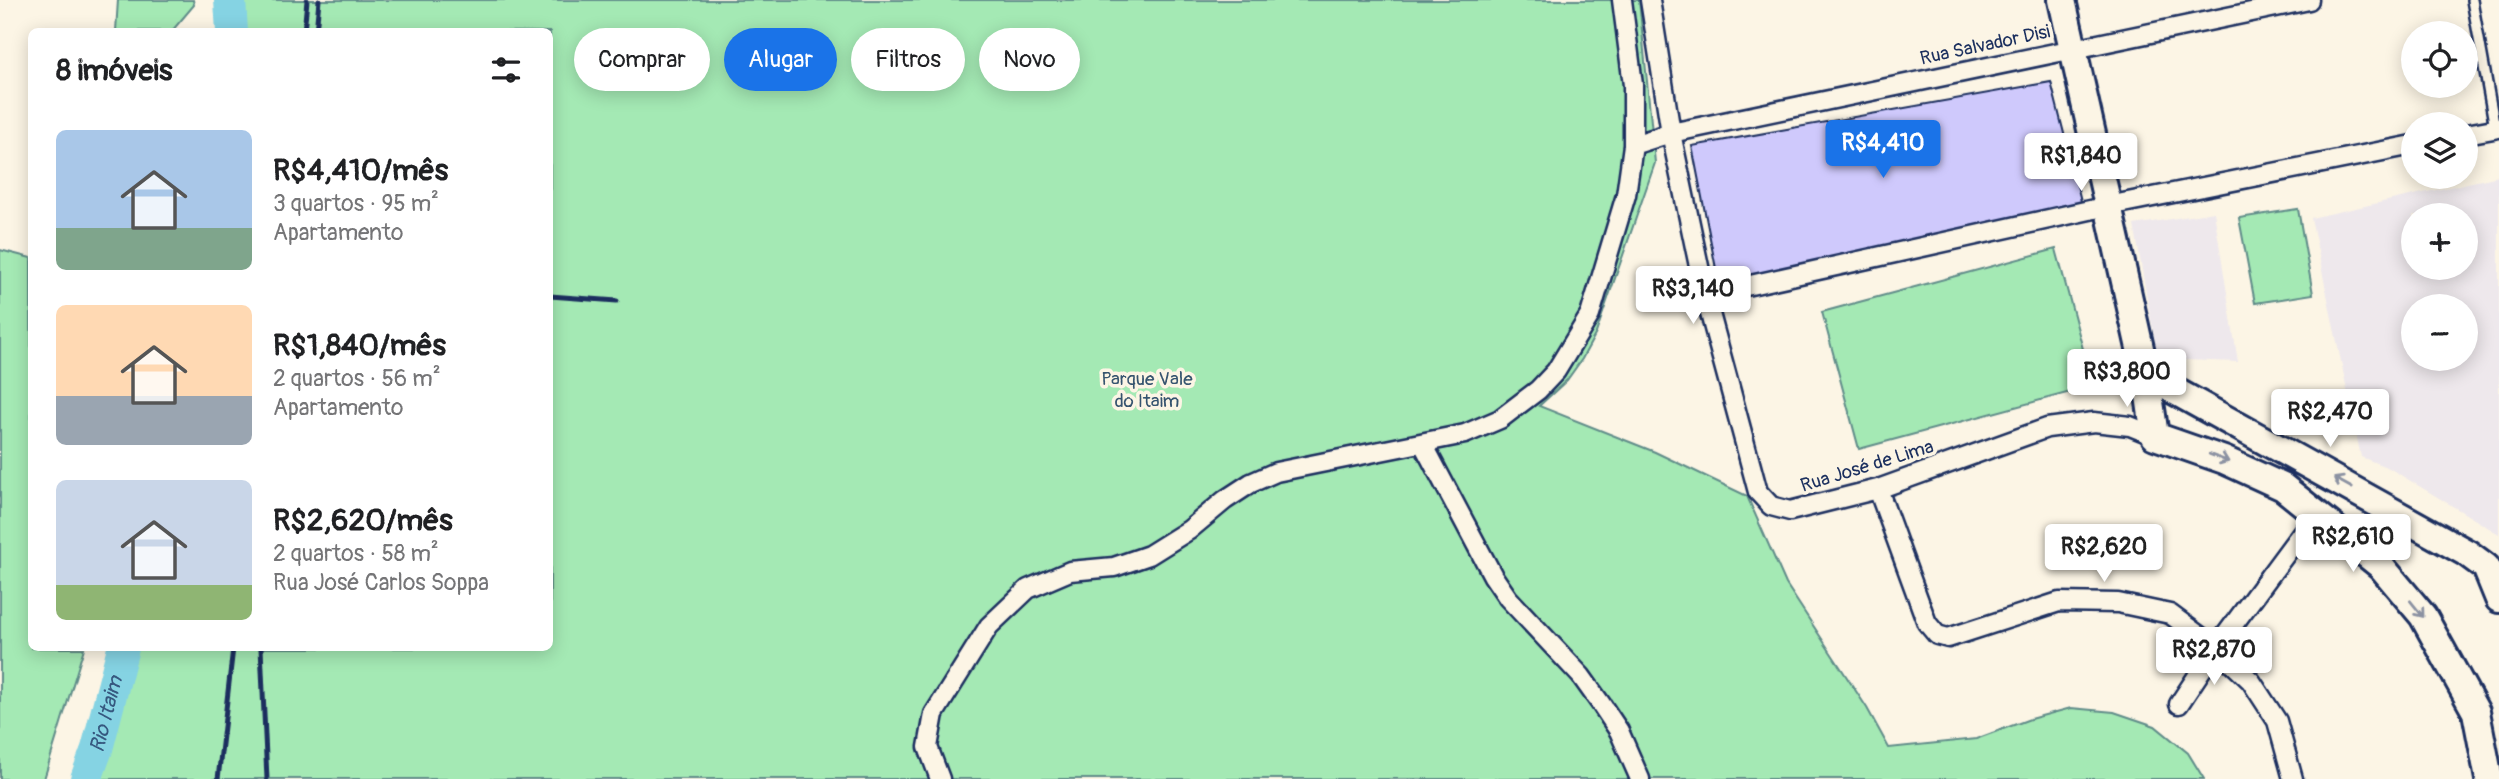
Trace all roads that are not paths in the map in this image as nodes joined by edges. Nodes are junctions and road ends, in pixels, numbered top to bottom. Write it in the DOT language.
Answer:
graph roads {
  1 [pos="1622,0"];
  2 [pos="1650,0"];
  3 [pos="2062,0"];
  4 [pos="2309,0"];
  5 [pos="2472,0"];
  6 [pos="2072,48"];
  7 [pos="2497,128"];
  8 [pos="2478,132"];
  9 [pos="1671,133"];
  10 [pos="1633,145"];
  11 [pos="2401,147"];
  12 [pos="2108,206"];
  13 [pos="1704,295"];
  14 [pos="2146,375"];
  15 [pos="2155,436"];
  16 [pos="1423,444"];
  17 [pos="1878,489"];
  18 [pos="2317,512"];
  19 [pos="2492,567"];
  20 [pos="2499,599"];
  21 [pos="2216,648"];
  22 [pos="2179,704"];
  23 [pos="940,779"];
  24 [pos="1640,779"];
  25 [pos="2294,779"];
  26 [pos="2489,779"];
  1 -- 10 [label="street"];
  2 -- 9 [label="street, Rua José de Lima"];
  3 -- 6 [label="street"];
  4 -- 6 [label="street, Rua Salvador Disi"];
  5 -- 7 [label="lane"];
  6 -- 9 [label="street, Rua Salvador Disi"];
  6 -- 12 [label="street"];
  7 -- 8 [label="street"];
  9 -- 10 [label="street, Rua Salvador Disi"];
  9 -- 13 [label="street, Rua José de Lima"];
  10 -- 16 [label="street"];
  11 -- 12 [label="street"];
  12 -- 13 [label="street"];
  12 -- 14 [label="street"];
  13 -- 17 [label="street, Rua José de Lima"];
  14 -- 15 [label="street"];
  19 -- 14 [label="street, one-way"];
  15 -- 17 [label="street, Rua José de Lima"];
  15 -- 18 [label="street, one-way"];
  16 -- 23 [label="street"];
  16 -- 24 [label="street"];
  17 -- 21 [label="street"];
  18 -- 21 [label="street"];
  18 -- 26 [label="street, one-way"];
  19 -- 20 [label="street"];
  21 -- 22 [label="street"];
  21 -- 25 [label="street"];
}
